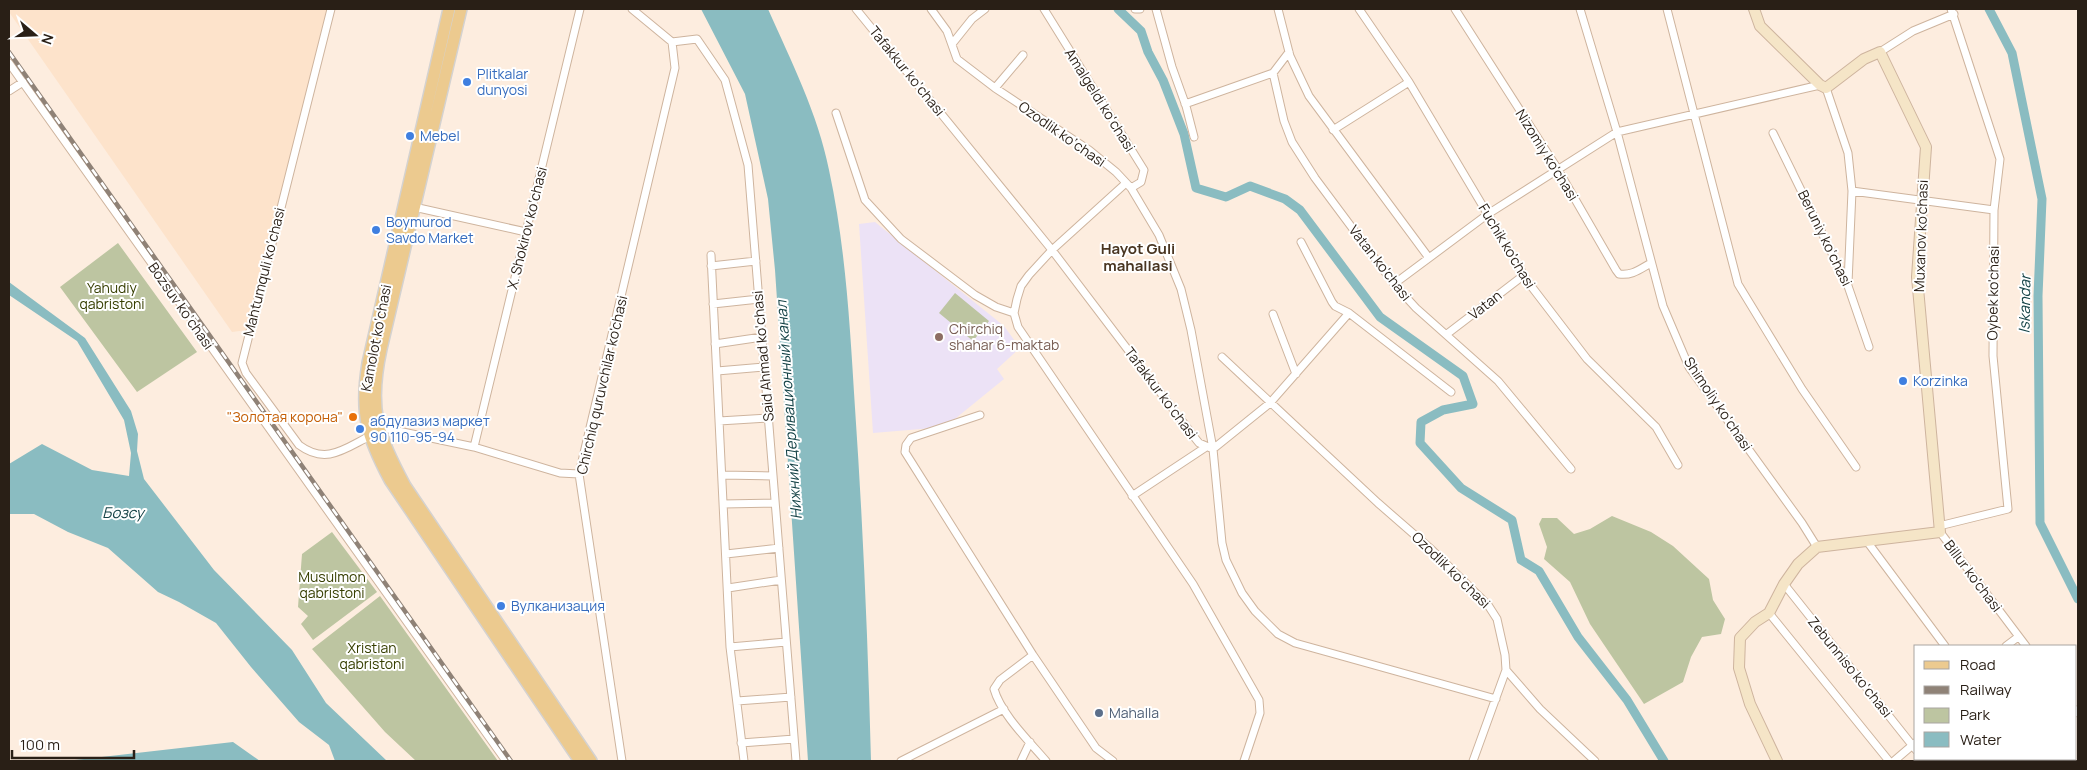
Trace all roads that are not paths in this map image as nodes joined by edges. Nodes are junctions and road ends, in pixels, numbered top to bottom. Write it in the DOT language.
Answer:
graph roads {
  1 [pos="331,9"];
  2 [pos="449,9"];
  3 [pos="461,9"];
  4 [pos="580,9"];
  5 [pos="632,9"];
  6 [pos="856,9"];
  7 [pos="931,9"];
  8 [pos="985,9"];
  9 [pos="1044,9"];
  10 [pos="1135,9"];
  11 [pos="1140,9"];
  12 [pos="1156,9"];
  13 [pos="1278,9"];
  14 [pos="1359,9"];
  15 [pos="1455,9"];
  16 [pos="1580,9"];
  17 [pos="1667,9"];
  18 [pos="1754,9"];
  19 [pos="1952,11"];
  20 [pos="672,42"];
  21 [pos="952,44"];
  22 [pos="1289,52"];
  23 [pos="1880,52"];
  24 [pos="1023,55"];
  25 [pos="9,63"];
  26 [pos="1273,73"];
  27 [pos="23,82"];
  28 [pos="1408,82"];
  29 [pos="1823,87"];
  30 [pos="995,88"];
  31 [pos="9,91"];
  32 [pos="1185,104"];
  33 [pos="836,113"];
  34 [pos="1694,114"];
  35 [pos="429,118"];
  36 [pos="1333,130"];
  37 [pos="1617,132"];
  38 [pos="1773,133"];
  39 [pos="1194,137"];
  40 [pos="1557,168"];
  41 [pos="1128,185"];
  42 [pos="1852,191"];
  43 [pos="1922,201"];
  44 [pos="414,207"];
  45 [pos="1994,210"];
  46 [pos="1488,214"];
  47 [pos="526,232"];
  48 [pos="1301,242"];
  49 [pos="1052,250"];
  50 [pos="711,255"];
  51 [pos="1430,258"];
  52 [pos="756,261"];
  53 [pos="1651,263"];
  54 [pos="711,266"];
  55 [pos="1524,275"];
  56 [pos="1394,284"];
  57 [pos="1848,286"];
  58 [pos="759,299"];
  59 [pos="713,304"];
  60 [pos="1014,313"];
  61 [pos="1349,313"];
  62 [pos="1273,314"];
  63 [pos="1447,334"];
  64 [pos="762,337"];
  65 [pos="715,344"];
  66 [pos="1869,347"];
  67 [pos="1222,357"];
  68 [pos="764,367"];
  69 [pos="716,371"];
  70 [pos="1296,374"];
  71 [pos="1452,392"];
  72 [pos="1270,403"];
  73 [pos="980,415"];
  74 [pos="768,418"];
  75 [pos="719,421"];
  76 [pos="379,427"];
  77 [pos="370,436"];
  78 [pos="474,447"];
  79 [pos="1210,448"];
  80 [pos="1678,465"];
  81 [pos="1856,467"];
  82 [pos="1571,469"];
  83 [pos="579,474"];
  84 [pos="722,475"];
  85 [pos="773,476"];
  86 [pos="1132,496"];
  87 [pos="775,503"];
  88 [pos="723,504"];
  89 [pos="1939,529"];
  90 [pos="1866,540"];
  91 [pos="1817,547"];
  92 [pos="779,548"];
  93 [pos="726,554"];
  94 [pos="781,580"];
  95 [pos="1784,584"];
  96 [pos="728,588"];
  97 [pos="1769,612"];
  98 [pos="2018,636"];
  99 [pos="786,642"];
  100 [pos="1944,645"];
  101 [pos="2007,645"];
  102 [pos="2025,645"];
  103 [pos="730,647"];
  104 [pos="1033,655"];
  105 [pos="1506,670"];
  106 [pos="791,697"];
  107 [pos="1496,699"];
  108 [pos="737,701"];
  109 [pos="1004,710"];
  110 [pos="794,739"];
  111 [pos="1030,742"];
  112 [pos="742,743"];
  113 [pos="1914,745"];
  114 [pos="1914,747"];
  115 [pos="506,761"];
  116 [pos="580,761"];
  117 [pos="591,761"];
  118 [pos="622,761"];
  119 [pos="744,761"];
  120 [pos="796,761"];
  121 [pos="901,761"];
  122 [pos="1021,761"];
  123 [pos="1046,761"];
  124 [pos="1113,761"];
  125 [pos="1244,761"];
  126 [pos="1473,761"];
  127 [pos="1595,761"];
  128 [pos="1776,761"];
  129 [pos="1889,761"];
  130 [pos="1894,761"];
  1 -- 77 [label="street, Mahtumquli ko‘chasi"];
  2 -- 35 [label="main road, Kamolot ko‘chasi"];
  3 -- 35 [label="main road"];
  4 -- 47 [label="street, X. Shokirov ko‘chasi"];
  5 -- 20 [label="street"];
  6 -- 49 [label="street, Tafakkur ko‘chasi"];
  7 -- 21 [label="street, Ozodlik ko‘chasi"];
  8 -- 21 [label="street"];
  9 -- 41 [label="street, Amalgeldi ko‘chasi"];
  10 -- 11 [label="street"];
  12 -- 32 [label="street"];
  13 -- 22 [label="street"];
  14 -- 28 [label="street, Fuchik ko'chasi"];
  15 -- 40 [label="street, Nizomiy ko'chasi"];
  16 -- 37 [label="street, Shimoliy ko‘chasi"];
  17 -- 34 [label="street"];
  18 -- 29 [label="street"];
  19 -- 23 [label="street, Oybek ko'chasi"];
  19 -- 45 [label="street, Oybek ko'chasi"];
  20 -- 52 [label="street, Said Ahmad ko‘chasi"];
  20 -- 83 [label="street, Chirchiq quruvchilar ko'chasi"];
  21 -- 30 [label="street, Ozodlik ko‘chasi"];
  22 -- 26 [label="street"];
  22 -- 36 [label="street"];
  23 -- 29 [label="street"];
  23 -- 43 [label="street, Muxanov ko'chasi"];
  24 -- 30 [label="street"];
  25 -- 27 [label="street, Bozsuv ko‘chasi"];
  26 -- 32 [label="street"];
  26 -- 56 [label="street, Vatan ko'chasi"];
  27 -- 31 [label="street"];
  27 -- 115 [label="street, Bozsuv ko‘chasi"];
  28 -- 36 [label="street"];
  28 -- 46 [label="street, Fuchik ko'chasi"];
  29 -- 34 [label="street"];
  29 -- 42 [label="street"];
  30 -- 41 [label="street, Ozodlik ko‘chasi"];
  32 -- 39 [label="street"];
  33 -- 60 [label="street"];
  34 -- 37 [label="street"];
  34 -- 81 [label="street"];
  35 -- 44 [label="main road"];
  35 -- 77 [label="main road, Kamolot ko‘chasi"];
  36 -- 51 [label="street"];
  37 -- 40 [label="street"];
  37 -- 53 [label="street, Shimoliy ko‘chasi"];
  38 -- 57 [label="street, Beruniy ko‘chasi"];
  40 -- 46 [label="street"];
  40 -- 53 [label="street, Nizomiy ko'chasi"];
  41 -- 49 [label="street"];
  41 -- 79 [label="street, Ozodlik ko‘chasi"];
  42 -- 43 [label="street"];
  42 -- 57 [label="street"];
  43 -- 45 [label="street"];
  43 -- 89 [label="street, Muxanov ko'chasi"];
  44 -- 47 [label="street"];
  44 -- 76 [label="main road"];
  45 -- 89 [label="street, Oybek ko'chasi"];
  46 -- 51 [label="street"];
  46 -- 55 [label="street, Fuchik ko'chasi"];
  47 -- 78 [label="street, X. Shokirov ko‘chasi"];
  48 -- 61 [label="street"];
  49 -- 60 [label="street"];
  49 -- 79 [label="street, Tafakkur ko‘chasi"];
  50 -- 54 [label="street"];
  51 -- 56 [label="street"];
  52 -- 54 [label="street"];
  52 -- 58 [label="street, Said Ahmad ko‘chasi"];
  53 -- 91 [label="street, Shimoliy ko‘chasi"];
  54 -- 59 [label="street"];
  55 -- 63 [label="street, Vatan"];
  55 -- 80 [label="street, Fuchik ko'chasi"];
  56 -- 63 [label="street, Vatan ko'chasi"];
  57 -- 66 [label="street, Beruniy ko‘chasi"];
  58 -- 59 [label="street"];
  58 -- 64 [label="street, Said Ahmad ko‘chasi"];
  59 -- 65 [label="street"];
  60 -- 86 [label="street"];
  61 -- 70 [label="street"];
  61 -- 71 [label="street"];
  62 -- 70 [label="street"];
  63 -- 82 [label="street, Vatan ko'chasi"];
  64 -- 65 [label="street"];
  64 -- 68 [label="street, Said Ahmad ko‘chasi"];
  65 -- 69 [label="street"];
  67 -- 72 [label="street, Ozodlik ko‘chasi"];
  68 -- 69 [label="street"];
  68 -- 74 [label="street, Said Ahmad ko‘chasi"];
  69 -- 75 [label="street"];
  70 -- 72 [label="street"];
  72 -- 79 [label="street"];
  72 -- 105 [label="street, Ozodlik ko‘chasi"];
  73 -- 104 [label="street"];
  74 -- 75 [label="street"];
  74 -- 85 [label="street, Said Ahmad ko‘chasi"];
  75 -- 84 [label="street"];
  76 -- 78 [label="street"];
  76 -- 117 [label="main road"];
  77 -- 116 [label="main road, Kamolot ko‘chasi"];
  78 -- 83 [label="street"];
  79 -- 86 [label="street"];
  79 -- 107 [label="street"];
  83 -- 118 [label="street, Chirchiq quruvchilar ko'chasi"];
  84 -- 85 [label="street"];
  84 -- 88 [label="street"];
  85 -- 87 [label="street, Said Ahmad ko‘chasi"];
  86 -- 125 [label="street"];
  87 -- 88 [label="street"];
  87 -- 92 [label="street, Said Ahmad ko‘chasi"];
  88 -- 93 [label="street"];
  89 -- 90 [label="street, Billur ko'chasi"];
  89 -- 98 [label="street, Billur ko'chasi"];
  90 -- 91 [label="street, Billur ko'chasi"];
  90 -- 100 [label="street"];
  91 -- 95 [label="street"];
  92 -- 93 [label="street"];
  92 -- 94 [label="street, Said Ahmad ko‘chasi"];
  93 -- 96 [label="street"];
  94 -- 96 [label="street"];
  94 -- 99 [label="street, Said Ahmad ko‘chasi"];
  95 -- 97 [label="street"];
  95 -- 113 [label="street, Zebunniso ko‘chasi"];
  96 -- 103 [label="street"];
  97 -- 128 [label="street"];
  97 -- 129 [label="street, Zebunniso ko‘chasi"];
  98 -- 101 [label="street"];
  98 -- 102 [label="street, Billur ko'chasi"];
  99 -- 103 [label="street"];
  99 -- 106 [label="street, Said Ahmad ko‘chasi"];
  103 -- 108 [label="street"];
  104 -- 109 [label="street"];
  104 -- 124 [label="street"];
  105 -- 107 [label="street"];
  105 -- 127 [label="street"];
  106 -- 108 [label="street"];
  106 -- 110 [label="street, Said Ahmad ko‘chasi"];
  107 -- 126 [label="street"];
  108 -- 112 [label="street"];
  109 -- 111 [label="street"];
  109 -- 121 [label="street"];
  110 -- 112 [label="street"];
  110 -- 120 [label="street, Said Ahmad ko‘chasi"];
  111 -- 122 [label="street"];
  111 -- 123 [label="street"];
  112 -- 119 [label="street"];
  114 -- 130 [label="street"];
}
